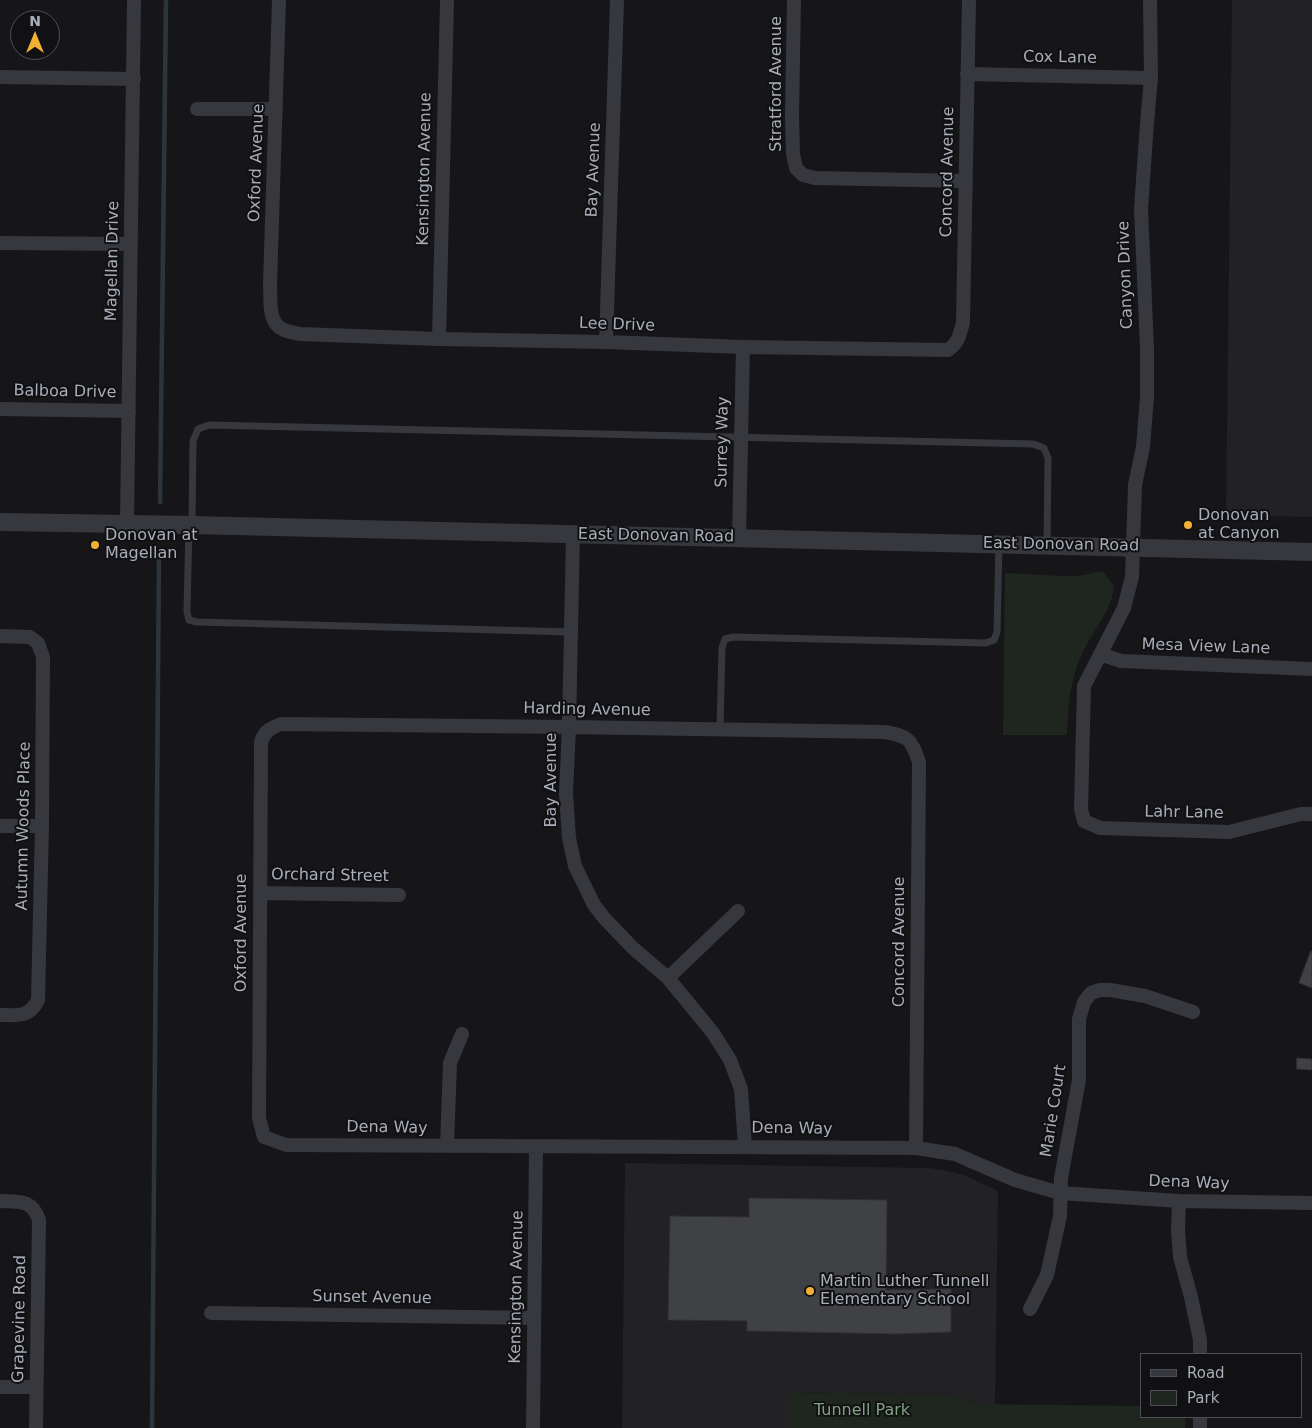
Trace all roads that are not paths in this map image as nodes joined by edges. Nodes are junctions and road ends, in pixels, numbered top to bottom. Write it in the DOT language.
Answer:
graph roads {
  1 [pos="134,0"];
  2 [pos="279,0"];
  3 [pos="447,0"];
  4 [pos="617,0"];
  5 [pos="794,0"];
  6 [pos="969,0"];
  7 [pos="1150,0"];
  8 [pos="967,74"];
  9 [pos="0,77"];
  10 [pos="1151,78"];
  11 [pos="134,79"];
  12 [pos="197,109"];
  13 [pos="276,109"];
  14 [pos="965,181"];
  15 [pos="0,243"];
  16 [pos="131,244"];
  17 [pos="278,326"];
  18 [pos="439,339"];
  19 [pos="606,342"];
  20 [pos="956,344"];
  21 [pos="743,347"];
  22 [pos="0,409"];
  23 [pos="129,411"];
  24 [pos="741,437"];
  25 [pos="0,522"];
  26 [pos="127,523"];
  27 [pos="190,525"];
  28 [pos="573,534"];
  29 [pos="738,538"];
  30 [pos="1000,544"];
  31 [pos="1047,545"];
  32 [pos="1132,547"];
  33 [pos="1312,552"];
  34 [pos="572,632"];
  35 [pos="0,636"];
  36 [pos="1100,654"];
  37 [pos="1312,669"];
  38 [pos="569,727"];
  39 [pos="720,729"];
  40 [pos="267,731"];
  41 [pos="908,739"];
  42 [pos="1312,814"];
  43 [pos="1084,821"];
  44 [pos="0,826"];
  45 [pos="42,826"];
  46 [pos="260,893"];
  47 [pos="399,895"];
  48 [pos="738,911"];
  49 [pos="668,978"];
  50 [pos="1193,1012"];
  51 [pos="0,1015"];
  52 [pos="462,1034"];
  53 [pos="264,1137"];
  54 [pos="447,1146"];
  55 [pos="745,1146"];
  56 [pos="536,1147"];
  57 [pos="916,1148"];
  58 [pos="1060,1193"];
  59 [pos="0,1202"];
  60 [pos="1179,1202"];
  61 [pos="1312,1203"];
  62 [pos="1030,1309"];
  63 [pos="211,1313"];
  64 [pos="534,1318"];
  65 [pos="1200,1353"];
  66 [pos="0,1387"];
  67 [pos="36,1387"];
  68 [pos="36,1428"];
  69 [pos="533,1428"];
  1 -- 11 [label="street, Magellan Drive"];
  2 -- 13 [label="street, Oxford Avenue"];
  3 -- 18 [label="street, Kensington Avenue"];
  4 -- 19 [label="street, Bay Avenue"];
  5 -- 14 [label="street, Stratford Avenue"];
  6 -- 8 [label="street, Concord Avenue"];
  7 -- 10 [label="street, Canyon Drive"];
  8 -- 10 [label="street, Cox Lane"];
  8 -- 14 [label="street, Concord Avenue"];
  9 -- 11 [label="street"];
  10 -- 32 [label="street, Canyon Drive"];
  11 -- 16 [label="street, Magellan Drive"];
  12 -- 13 [label="street"];
  13 -- 17 [label="street, Oxford Avenue"];
  14 -- 20 [label="street, Concord Avenue"];
  15 -- 16 [label="street"];
  16 -- 23 [label="street, Magellan Drive"];
  17 -- 18 [label="street, Lee Drive"];
  18 -- 19 [label="street, Lee Drive"];
  19 -- 21 [label="street, Lee Drive"];
  20 -- 21 [label="street, Lee Drive"];
  21 -- 24 [label="street, Surrey Way"];
  22 -- 23 [label="street, Balboa Drive"];
  23 -- 26 [label="street, Magellan Drive"];
  24 -- 27 [label="lane"];
  24 -- 29 [label="street, Surrey Way"];
  24 -- 31 [label="lane"];
  25 -- 26 [label="street, East Donovan Road"];
  26 -- 27 [label="street, East Donovan Road"];
  27 -- 28 [label="street, East Donovan Road"];
  27 -- 34 [label="lane"];
  28 -- 29 [label="street, East Donovan Road"];
  28 -- 34 [label="street, Bay Avenue"];
  29 -- 30 [label="street, East Donovan Road"];
  30 -- 31 [label="street, East Donovan Road"];
  30 -- 39 [label="lane"];
  31 -- 32 [label="street, East Donovan Road"];
  32 -- 33 [label="street, East Donovan Road"];
  32 -- 36 [label="street, Canyon Drive"];
  34 -- 38 [label="street, Bay Avenue"];
  35 -- 45 [label="street, Autumn Woods Place"];
  36 -- 37 [label="street, Mesa View Lane"];
  36 -- 43 [label="street, Canyon Drive"];
  38 -- 39 [label="street, Harding Avenue"];
  38 -- 40 [label="street, Harding Avenue"];
  38 -- 49 [label="street, Bay Avenue"];
  39 -- 41 [label="street, Harding Avenue"];
  40 -- 46 [label="street, Oxford Avenue"];
  41 -- 57 [label="street, Concord Avenue"];
  42 -- 43 [label="street, Lahr Lane"];
  44 -- 45 [label="street"];
  45 -- 51 [label="street, Autumn Woods Place"];
  46 -- 47 [label="street, Orchard Street"];
  46 -- 53 [label="street, Oxford Avenue"];
  48 -- 49 [label="street"];
  49 -- 55 [label="street, Bay Avenue"];
  50 -- 58 [label="street, Marie Court"];
  52 -- 54 [label="street"];
  53 -- 54 [label="street, Dena Way"];
  54 -- 56 [label="street, Dena Way"];
  55 -- 56 [label="street, Dena Way"];
  55 -- 57 [label="street, Dena Way"];
  56 -- 64 [label="street, Kensington Avenue"];
  57 -- 58 [label="street, Dena Way"];
  58 -- 60 [label="street, Dena Way"];
  58 -- 62 [label="street, Marie Court"];
  59 -- 67 [label="street, Grapevine Road"];
  60 -- 61 [label="street, Dena Way"];
  60 -- 65 [label="street"];
  63 -- 64 [label="street, Sunset Avenue"];
  64 -- 69 [label="street, Kensington Avenue"];
  66 -- 67 [label="street"];
  67 -- 68 [label="street, Grapevine Road"];
}
